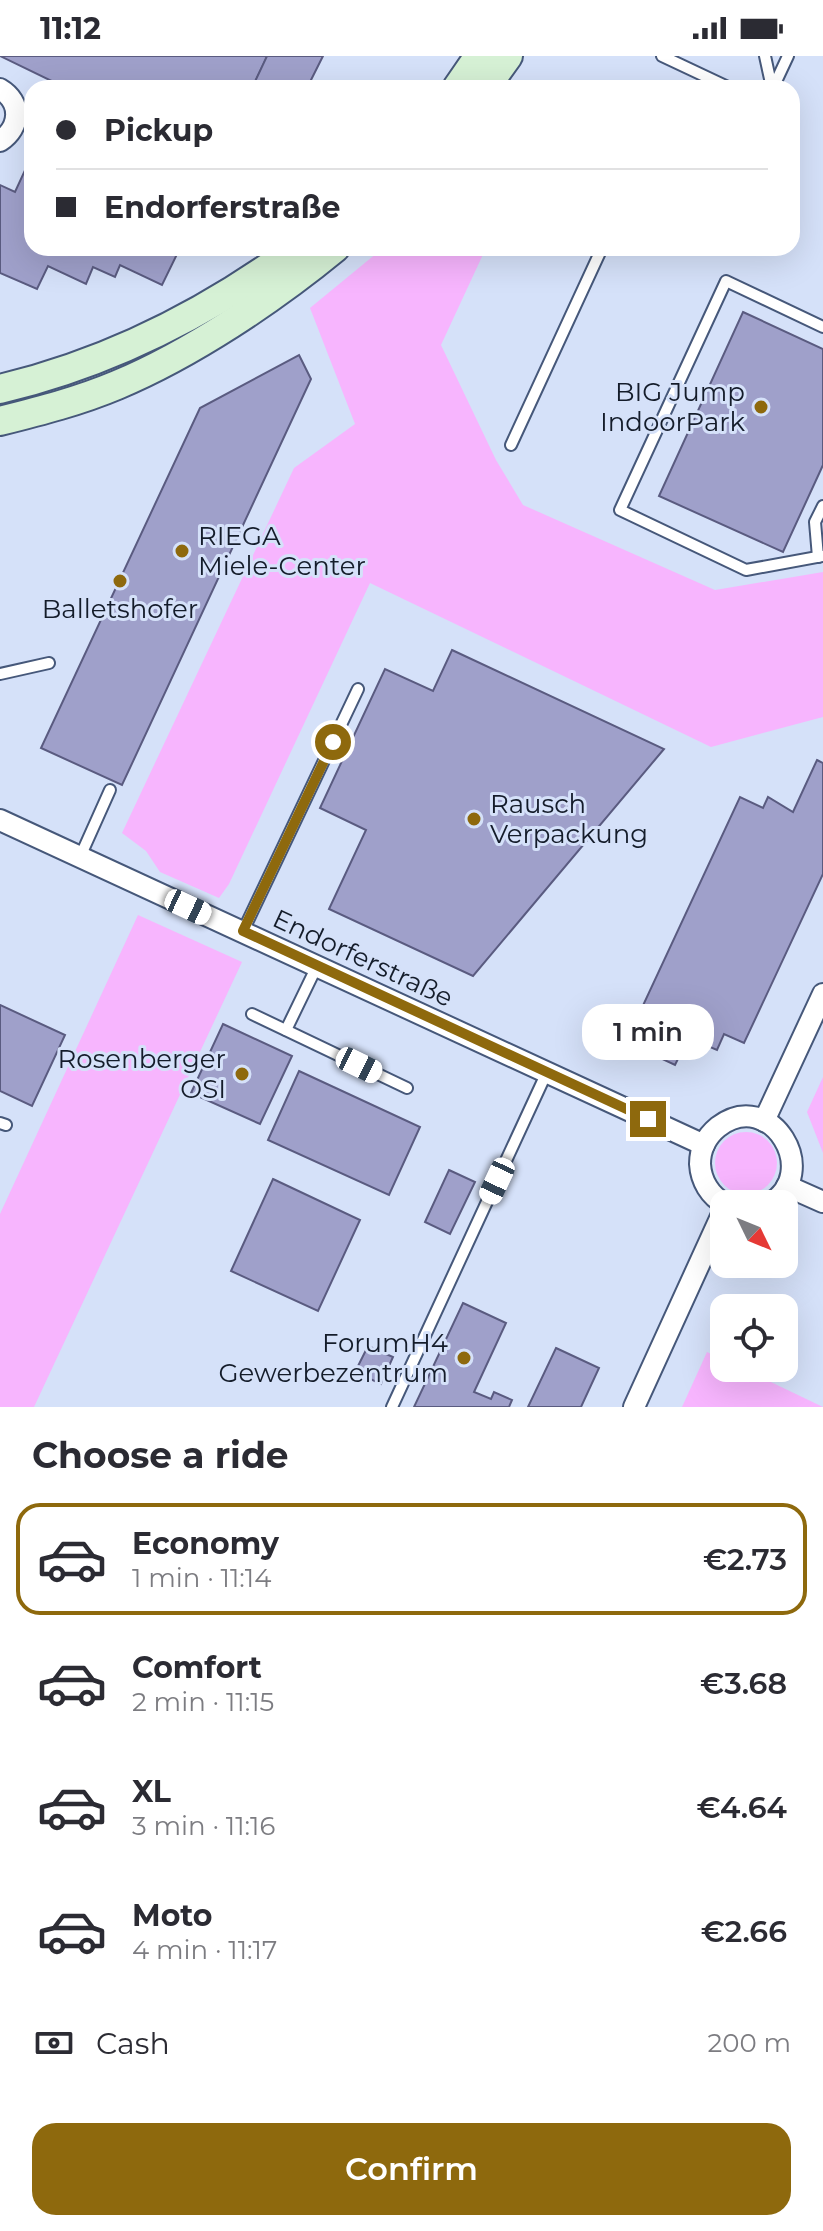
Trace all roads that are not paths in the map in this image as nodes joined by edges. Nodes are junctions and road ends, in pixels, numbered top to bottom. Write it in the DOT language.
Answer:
graph roads {
  1 [pos="479,56"];
  2 [pos="508,56"];
  3 [pos="662,56"];
  4 [pos="765,56"];
  5 [pos="788,56"];
  6 [pos="462,80"];
  7 [pos="491,80"];
  8 [pos="713,80"];
  9 [pos="770,80"];
  10 [pos="776,80"];
  11 [pos="0,89"];
  12 [pos="0,141"];
  13 [pos="285,256"];
  14 [pos="324,256"];
  15 [pos="599,256"];
  16 [pos="823,327"];
  17 [pos="0,388"];
  18 [pos="3,420"];
  19 [pos="511,445"];
  20 [pos="823,506"];
  21 [pos="820,556"];
  22 [pos="49,663"];
  23 [pos="0,674"];
  24 [pos="358,689"];
  25 [pos="110,790"];
  26 [pos="0,820"];
  27 [pos="80,857"];
  28 [pos="243,931"];
  29 [pos="317,966"];
  30 [pos="823,994"];
  31 [pos="252,1014"];
  32 [pos="286,1030"];
  33 [pos="547,1072"];
  34 [pos="407,1088"];
  35 [pos="764,1121"];
  36 [pos="704,1145"];
  37 [pos="787,1186"];
  38 [pos="784,1190"];
  39 [pos="710,1192"];
  40 [pos="823,1202"];
  41 [pos="710,1241"];
  42 [pos="392,1407"];
  43 [pos="634,1407"];
  1 -- 6 [label="main road"];
  2 -- 7 [label="main road"];
  3 -- 8 [label="lane"];
  4 -- 9 [label="lane"];
  5 -- 10 [label="lane"];
  11 -- 12 [label="street"];
  13 -- 17 [label="main road"];
  14 -- 18 [label="main road"];
  15 -- 19 [label="lane"];
  16 -- 21 [label="lane"];
  17 -- 18 [label="lane"];
  20 -- 21 [label="lane"];
  22 -- 23 [label="lane"];
  24 -- 28 [label="lane"];
  25 -- 27 [label="lane"];
  26 -- 27 [label="street, Endorferstraße"];
  27 -- 28 [label="street, Endorferstraße"];
  28 -- 29 [label="street, Endorferstraße"];
  29 -- 32 [label="lane"];
  29 -- 33 [label="street, Endorferstraße"];
  30 -- 35 [label="street"];
  31 -- 32 [label="lane"];
  32 -- 34 [label="lane"];
  33 -- 36 [label="street, Endorferstraße"];
  33 -- 42 [label="lane"];
  35 -- 36 [label="street"];
  35 -- 37 [label="street"];
  36 -- 39 [label="street"];
  37 -- 38 [label="street"];
  37 -- 40 [label="street"];
  41 -- 43 [label="street"];
}
